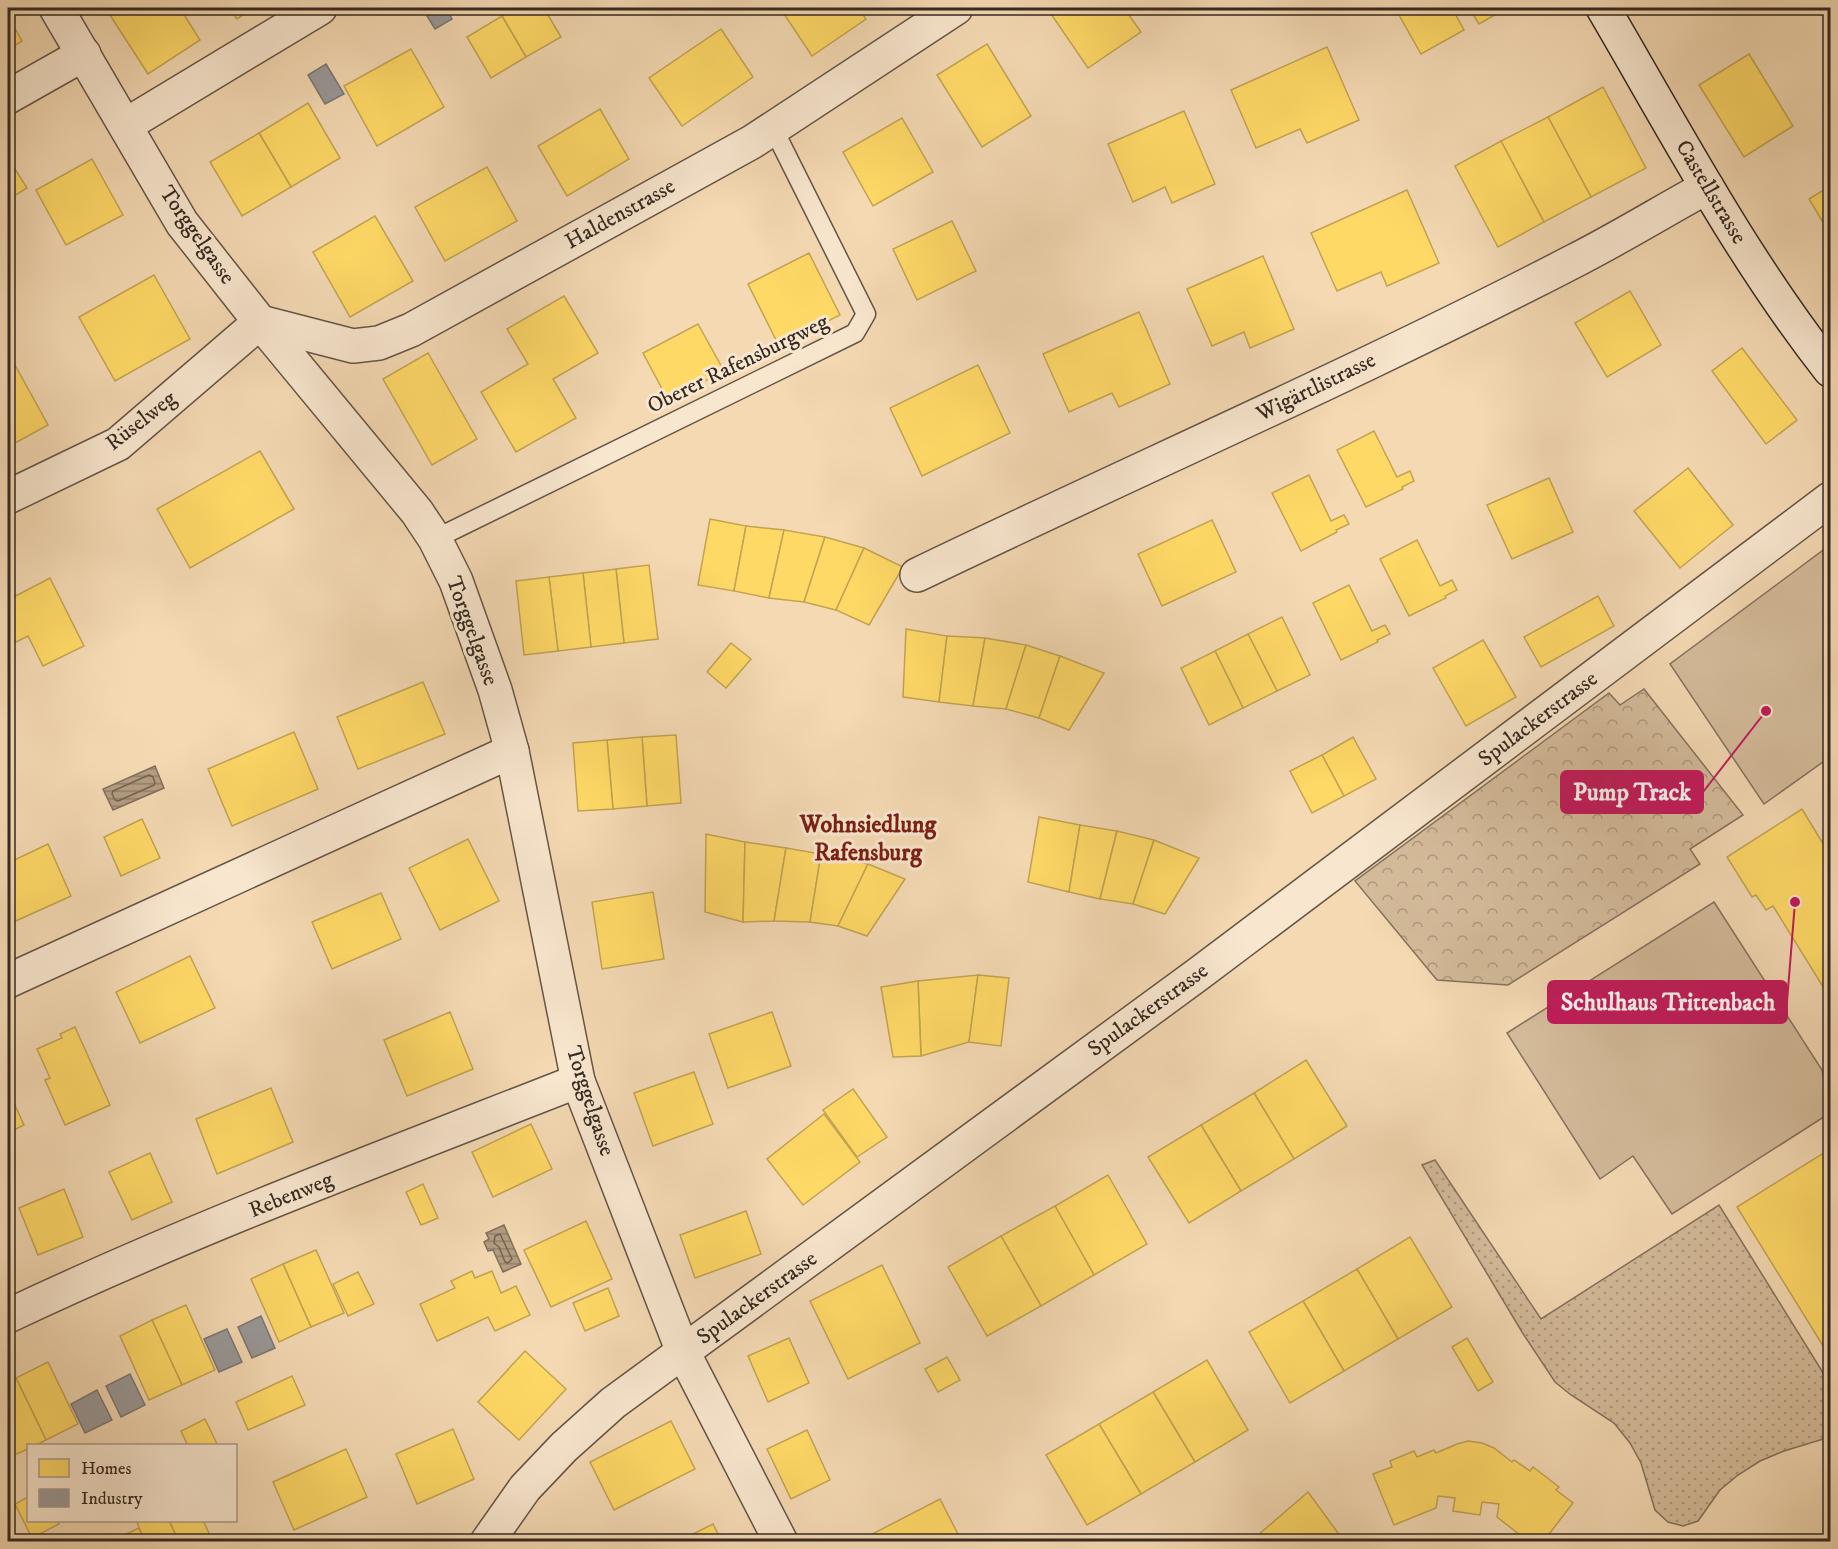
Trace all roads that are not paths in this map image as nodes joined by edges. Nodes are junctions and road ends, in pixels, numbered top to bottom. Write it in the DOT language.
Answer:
graph roads {
  1 [pos="56,8"];
  2 [pos="320,8"];
  3 [pos="956,8"];
  4 [pos="1603,8"];
  5 [pos="84,54"];
  6 [pos="8,97"];
  7 [pos="126,125"];
  8 [pos="773,128"];
  9 [pos="1707,186"];
  10 [pos="260,322"];
  11 [pos="1830,370"];
  12 [pos="8,497"];
  13 [pos="1830,499"];
  14 [pos="435,538"];
  15 [pos="918,575"];
  16 [pos="512,751"];
  17 [pos="8,981"];
  18 [pos="578,1081"];
  19 [pos="8,1316"];
  20 [pos="683,1352"];
  21 [pos="487,1542"];
  22 [pos="781,1542"];
  1 -- 5 [label="street, Torggelgasse"];
  2 -- 7 [label="street"];
  3 -- 8 [label="street, Haldenstrasse"];
  4 -- 9 [label="street, Castellstrasse"];
  5 -- 6 [label="street"];
  5 -- 7 [label="street, Torggelgasse"];
  7 -- 10 [label="street, Torggelgasse"];
  8 -- 10 [label="street, Haldenstrasse"];
  8 -- 14 [label="lane, Oberer Rafensburgweg"];
  9 -- 11 [label="street, Castellstrasse"];
  9 -- 15 [label="street, Wigärtlistrasse"];
  10 -- 12 [label="street, Rüselweg"];
  10 -- 14 [label="street, Torggelgasse"];
  13 -- 20 [label="street, Spulackerstrasse"];
  14 -- 16 [label="street, Torggelgasse"];
  16 -- 17 [label="street"];
  16 -- 18 [label="street, Torggelgasse"];
  18 -- 19 [label="street, Rebenweg"];
  18 -- 20 [label="street, Torggelgasse"];
  20 -- 21 [label="street, Spulackerstrasse"];
  20 -- 22 [label="street, Torggelgasse"];
}
